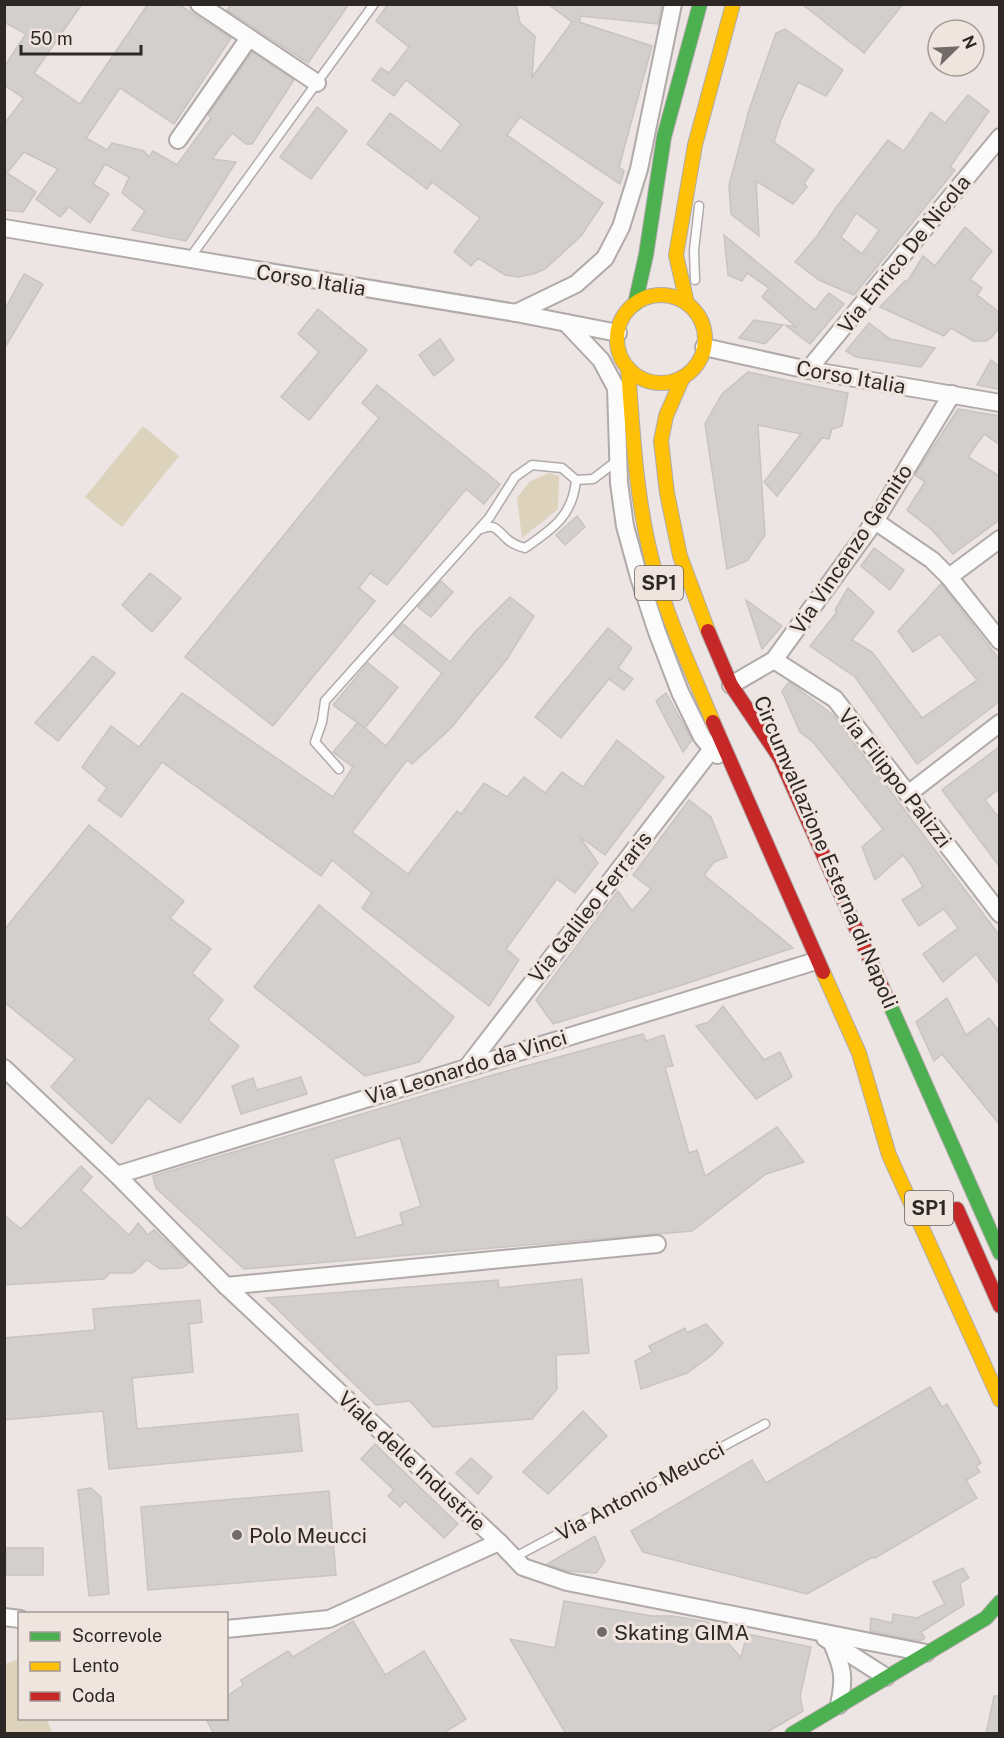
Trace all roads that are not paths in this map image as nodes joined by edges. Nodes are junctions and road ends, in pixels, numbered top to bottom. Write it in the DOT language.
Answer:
graph roads {
  1 [pos="199,4"];
  2 [pos="374,4"];
  3 [pos="673,4"];
  4 [pos="700,4"];
  5 [pos="733,4"];
  6 [pos="249,38"];
  7 [pos="316,83"];
  8 [pos="713,115"];
  9 [pos="710,126"];
  10 [pos="999,137"];
  11 [pos="178,140"];
  12 [pos="701,194"];
  13 [pos="4,228"];
  14 [pos="188,260"];
  15 [pos="695,290"];
  16 [pos="635,304"];
  17 [pos="693,306"];
  18 [pos="516,314"];
  19 [pos="566,323"];
  20 [pos="618,333"];
  21 [pos="704,347"];
  22 [pos="628,368"];
  23 [pos="808,370"];
  24 [pos="683,377"];
  25 [pos="952,394"];
  26 [pos="999,403"];
  27 [pos="618,460"];
  28 [pos="576,480"];
  29 [pos="874,521"];
  30 [pos="478,531"];
  31 [pos="999,539"];
  32 [pos="949,577"];
  33 [pos="999,641"];
  34 [pos="774,660"];
  35 [pos="731,685"];
  36 [pos="999,723"];
  37 [pos="712,749"];
  38 [pos="758,749"];
  39 [pos="339,769"];
  40 [pos="740,785"];
  41 [pos="908,794"];
  42 [pos="999,914"];
  43 [pos="816,961"];
  44 [pos="859,1053"];
  45 [pos="468,1066"];
  46 [pos="4,1068"];
  47 [pos="898,1139"];
  48 [pos="117,1175"];
  49 [pos="950,1193"];
  50 [pos="657,1244"];
  51 [pos="999,1253"];
  52 [pos="226,1286"];
  53 [pos="999,1306"];
  54 [pos="999,1400"];
  55 [pos="765,1424"];
  56 [pos="499,1542"];
  57 [pos="515,1557"];
  58 [pos="999,1602"];
  59 [pos="993,1617"];
  60 [pos="228,1629"];
  61 [pos="817,1632"];
  62 [pos="832,1642"];
  63 [pos="926,1653"];
  64 [pos="886,1677"];
  65 [pos="839,1705"];
  66 [pos="792,1734"];
  1 -- 6 [label="street"];
  2 -- 7 [label="lane"];
  3 -- 18 [label="street"];
  4 -- 16 [label="main road"];
  5 -- 17 [label="main road"];
  6 -- 7 [label="street"];
  6 -- 11 [label="street"];
  7 -- 14 [label="lane"];
  8 -- 9 [label="lane"];
  10 -- 23 [label="street, Via Enrico De Nicola"];
  12 -- 15 [label="lane"];
  13 -- 14 [label="street, Corso Italia"];
  14 -- 18 [label="street, Corso Italia"];
  16 -- 17 [label="main road"];
  16 -- 20 [label="main road"];
  17 -- 21 [label="main road"];
  18 -- 19 [label="street, Corso Italia"];
  19 -- 20 [label="street, Corso Italia"];
  19 -- 27 [label="street"];
  20 -- 22 [label="main road, SP1"];
  21 -- 23 [label="street, Corso Italia"];
  21 -- 24 [label="main road"];
  22 -- 24 [label="main road"];
  22 -- 40 [label="main road, SP1"];
  23 -- 25 [label="street, Corso Italia"];
  24 -- 35 [label="main road"];
  25 -- 26 [label="street, Corso Italia"];
  25 -- 29 [label="street, Via Vincenzo Gemito"];
  27 -- 28 [label="lane"];
  27 -- 37 [label="street"];
  28 -- 30 [label="lane"];
  28 -- 30 [label="lane"];
  29 -- 32 [label="street"];
  29 -- 34 [label="street, Via Vincenzo Gemito"];
  30 -- 39 [label="lane"];
  31 -- 32 [label="street"];
  32 -- 33 [label="street"];
  34 -- 35 [label="street, Via Vincenzo Gemito"];
  34 -- 41 [label="street, Via Filippo Palizzi"];
  35 -- 38 [label="main road, Circumvallazione Esterna di Napoli"];
  35 -- 51 [label="main road"];
  36 -- 41 [label="street"];
  37 -- 40 [label="street"];
  37 -- 45 [label="street, Via Galileo Ferraris"];
  40 -- 43 [label="main road"];
  41 -- 42 [label="street, Via Filippo Palizzi"];
  43 -- 44 [label="main road"];
  43 -- 45 [label="street, Via Leonardo da Vinci"];
  44 -- 47 [label="main road"];
  44 -- 54 [label="main road"];
  45 -- 48 [label="street, Via Leonardo da Vinci"];
  46 -- 48 [label="street, Viale delle Industrie"];
  48 -- 52 [label="street, Viale delle Industrie"];
  49 -- 53 [label="main road, SP1"];
  50 -- 52 [label="street"];
  52 -- 56 [label="street, Viale delle Industrie"];
  55 -- 57 [label="lane, Via Antonio Meucci"];
  56 -- 57 [label="street, Viale delle Industrie"];
  56 -- 60 [label="street"];
  57 -- 61 [label="street, Viale delle Industrie"];
  58 -- 59 [label="main road"];
  59 -- 63 [label="main road"];
  61 -- 62 [label="street"];
  61 -- 63 [label="street, Viale delle Industrie"];
  62 -- 64 [label="street"];
  62 -- 65 [label="street"];
  63 -- 64 [label="main road"];
  64 -- 65 [label="main road"];
  65 -- 66 [label="main road"];
}
